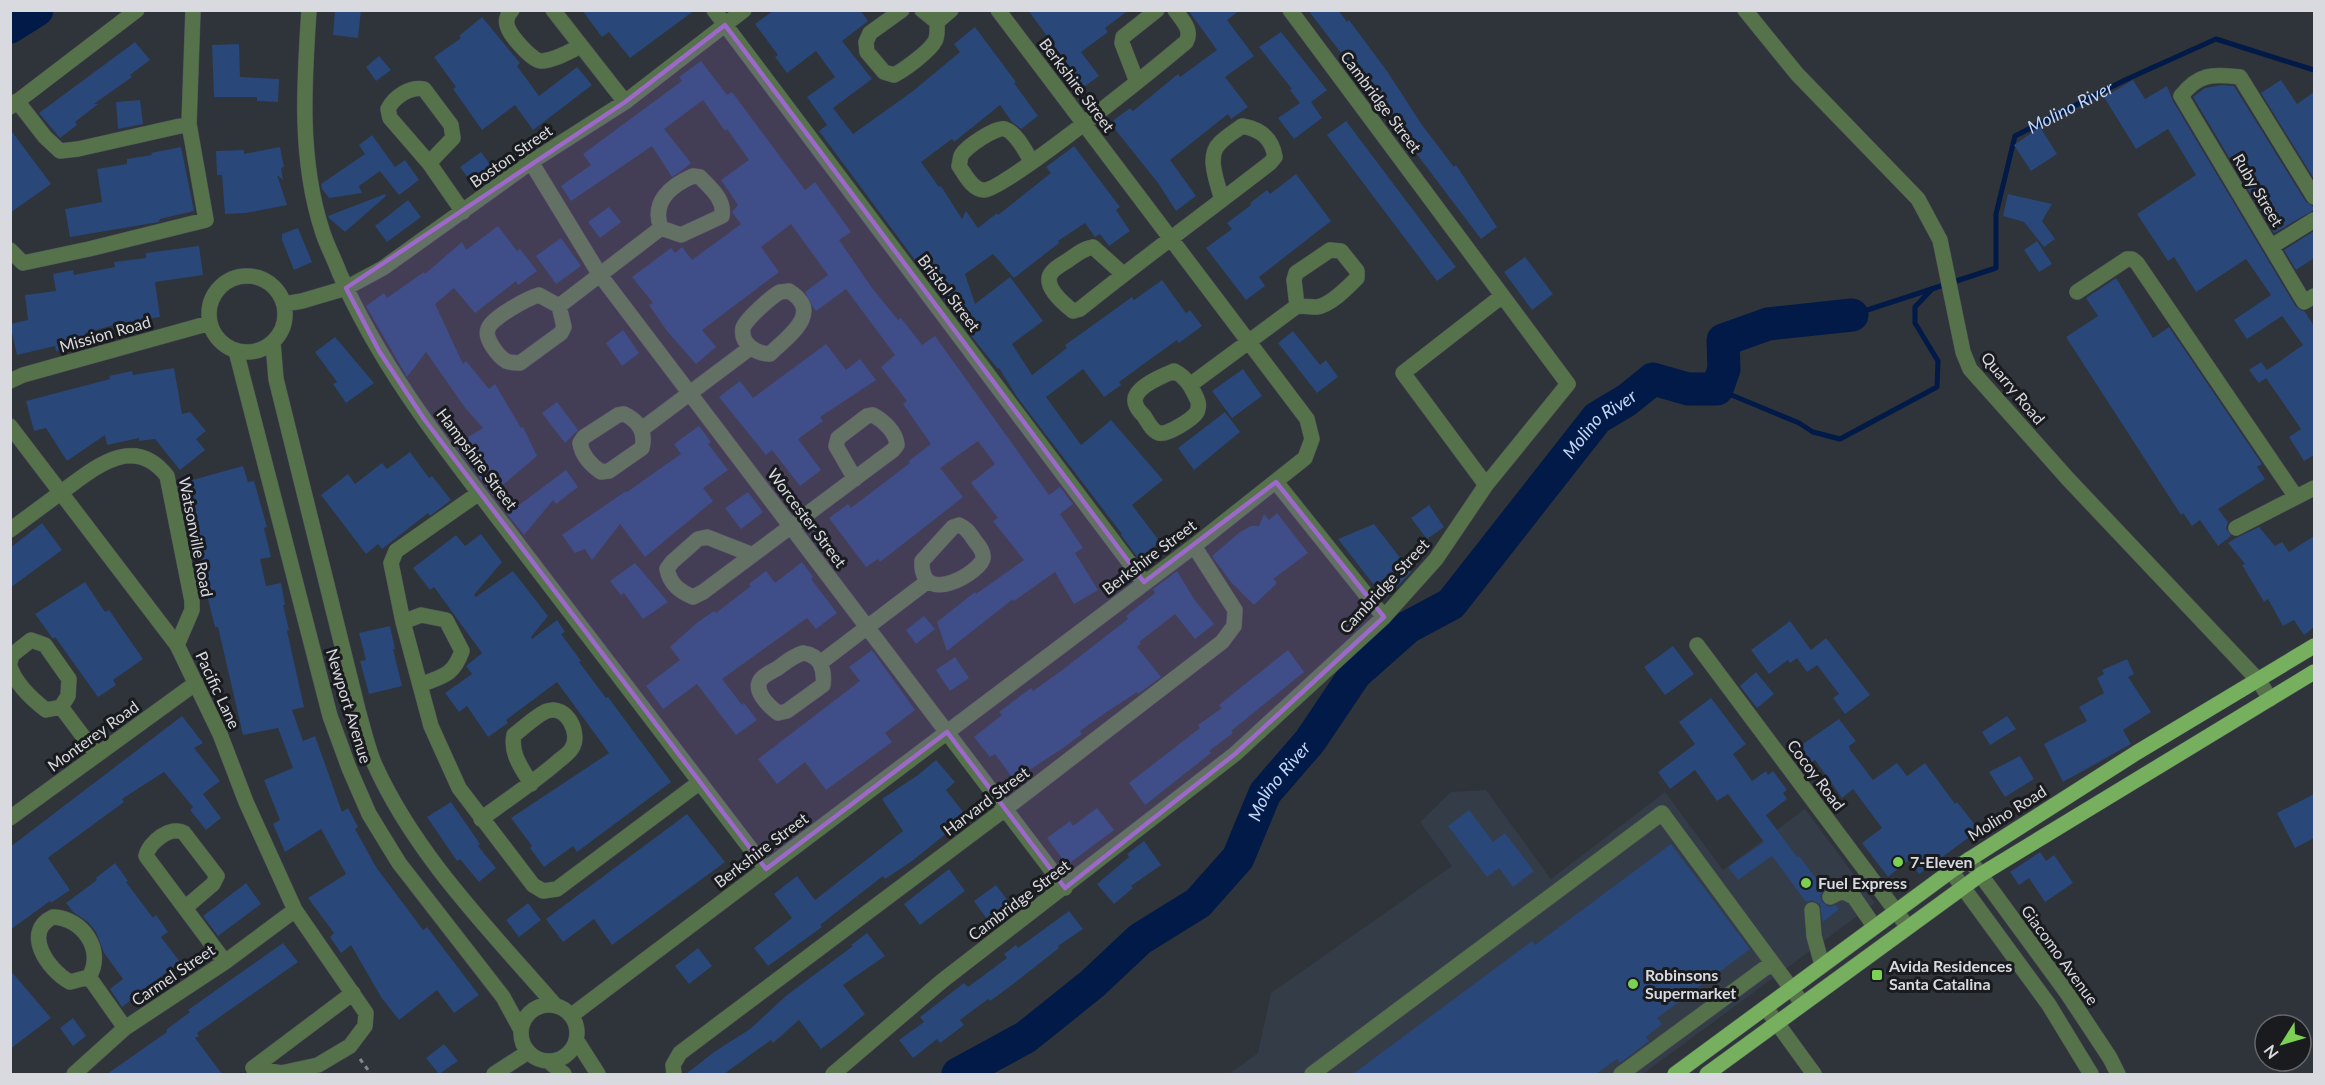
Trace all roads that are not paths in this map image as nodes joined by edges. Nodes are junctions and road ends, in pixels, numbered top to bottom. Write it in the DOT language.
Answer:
graph roads {
  1 [pos="136,10"];
  2 [pos="193,10"];
  3 [pos="309,10"];
  4 [pos="512,10"];
  5 [pos="553,10"];
  6 [pos="714,10"];
  7 [pos="744,10"];
  8 [pos="902,10"];
  9 [pos="922,10"];
  10 [pos="951,10"];
  11 [pos="999,10"];
  12 [pos="1157,10"];
  13 [pos="1175,10"];
  14 [pos="1290,10"];
  15 [pos="1745,10"];
  16 [pos="937,22"];
  17 [pos="725,25"];
  18 [pos="582,46"];
  19 [pos="1137,82"];
  20 [pos="625,102"];
  21 [pos="14,104"];
  22 [pos="189,124"];
  23 [pos="1082,124"];
  24 [pos="531,162"];
  25 [pos="1032,162"];
  26 [pos="429,163"];
  27 [pos="2314,197"];
  28 [pos="1222,200"];
  29 [pos="463,212"];
  30 [pos="2314,220"];
  31 [pos="661,228"];
  32 [pos="1171,239"];
  33 [pos="2272,246"];
  34 [pos="10,250"];
  35 [pos="1123,274"];
  36 [pos="600,275"];
  37 [pos="346,288"];
  38 [pos="2077,292"];
  39 [pos="1502,296"];
  40 [pos="2309,299"];
  41 [pos="284,303"];
  42 [pos="559,306"];
  43 [pos="1297,306"];
  44 [pos="210,322"];
  45 [pos="1248,342"];
  46 [pos="273,343"];
  47 [pos="750,348"];
  48 [pos="236,351"];
  49 [pos="10,381"];
  50 [pos="1190,385"];
  51 [pos="690,394"];
  52 [pos="10,426"];
  53 [pos="642,429"];
  54 [pos="855,479"];
  55 [pos="1276,482"];
  56 [pos="1486,485"];
  57 [pos="2314,488"];
  58 [pos="60,493"];
  59 [pos="479,493"];
  60 [pos="2295,497"];
  61 [pos="792,528"];
  62 [pos="2236,528"];
  63 [pos="10,531"];
  64 [pos="1194,546"];
  65 [pos="753,555"];
  66 [pos="928,581"];
  67 [pos="1144,582"];
  68 [pos="1384,617"];
  69 [pos="404,622"];
  70 [pos="867,627"];
  71 [pos="177,645"];
  72 [pos="1697,645"];
  73 [pos="2314,648"];
  74 [pos="10,662"];
  75 [pos="820,663"];
  76 [pos="10,667"];
  77 [pos="2314,672"];
  78 [pos="2259,681"];
  79 [pos="196,683"];
  80 [pos="420,685"];
  81 [pos="2270,699"];
  82 [pos="61,707"];
  83 [pos="947,732"];
  84 [pos="97,755"];
  85 [pos="700,782"];
  86 [pos="531,784"];
  87 [pos="1005,809"];
  88 [pos="10,818"];
  89 [pos="481,819"];
  90 [pos="1969,859"];
  91 [pos="766,869"];
  92 [pos="1951,871"];
  93 [pos="1980,875"];
  94 [pos="1962,887"];
  95 [pos="1065,888"];
  96 [pos="1830,897"];
  97 [pos="186,907"];
  98 [pos="295,910"];
  99 [pos="1812,910"];
  100 [pos="1895,910"];
  101 [pos="1874,926"];
  102 [pos="1907,926"];
  103 [pos="225,962"];
  104 [pos="1772,963"];
  105 [pos="1822,965"];
  106 [pos="89,977"];
  107 [pos="1791,989"];
  108 [pos="352,993"];
  109 [pos="1802,1003"];
  110 [pos="555,1005"];
  111 [pos="1766,1008"];
  112 [pos="572,1015"];
  113 [pos="1776,1023"];
  114 [pos="125,1028"];
  115 [pos="521,1030"];
  116 [pos="577,1041"];
  117 [pos="528,1052"];
  118 [pos="548,1061"];
  119 [pos="83,1072"];
  120 [pos="494,1074"];
  121 [pos="564,1074"];
  122 [pos="598,1074"];
  123 [pos="674,1074"];
  124 [pos="833,1074"];
  125 [pos="1312,1074"];
  126 [pos="1620,1074"];
  127 [pos="1676,1074"];
  128 [pos="1707,1074"];
  129 [pos="1814,1074"];
  130 [pos="2091,1074"];
  131 [pos="2118,1074"];
  1 -- 21 [label="street"];
  2 -- 22 [label="street"];
  3 -- 37 [label="street, Hampshire Street"];
  4 -- 18 [label="street"];
  5 -- 18 [label="street"];
  6 -- 17 [label="street, Bristol Street"];
  7 -- 17 [label="street, Boston Street"];
  8 -- 16 [label="street"];
  9 -- 16 [label="street"];
  10 -- 16 [label="street"];
  11 -- 23 [label="street, Berkshire Street"];
  12 -- 19 [label="street"];
  13 -- 19 [label="street"];
  14 -- 39 [label="street, Cambridge Street"];
  15 -- 78 [label="street, Quarry Road"];
  17 -- 20 [label="street, Boston Street"];
  17 -- 67 [label="street, Bristol Street"];
  18 -- 20 [label="street"];
  19 -- 23 [label="street"];
  20 -- 24 [label="street, Boston Street"];
  21 -- 22 [label="street"];
  22 -- 34 [label="street"];
  23 -- 25 [label="street"];
  23 -- 32 [label="street, Berkshire Street"];
  24 -- 29 [label="street, Boston Street"];
  24 -- 36 [label="street, Worcester Street"];
  25 -- 25 [label="street"];
  26 -- 26 [label="street"];
  26 -- 29 [label="street"];
  27 -- 33 [label="street, Ruby Street"];
  28 -- 28 [label="street"];
  28 -- 32 [label="street"];
  29 -- 37 [label="street, Boston Street"];
  30 -- 33 [label="street"];
  31 -- 31 [label="street"];
  31 -- 36 [label="street"];
  32 -- 35 [label="street"];
  32 -- 45 [label="street, Berkshire Street"];
  33 -- 40 [label="street, Ruby Street"];
  35 -- 35 [label="street"];
  36 -- 42 [label="street"];
  36 -- 51 [label="street, Worcester Street"];
  37 -- 41 [label="street, Boston Street"];
  37 -- 59 [label="street, Hampshire Street"];
  38 -- 60 [label="street"];
  39 -- 56 [label="street, Cambridge Street"];
  39 -- 56 [label="street"];
  41 -- 44 [label="street"];
  41 -- 46 [label="street"];
  42 -- 42 [label="street"];
  43 -- 45 [label="street"];
  44 -- 48 [label="street"];
  44 -- 49 [label="street, Mission Road"];
  45 -- 50 [label="street"];
  45 -- 55 [label="street, Berkshire Street"];
  46 -- 48 [label="street"];
  46 -- 110 [label="street, Newport Avenue"];
  47 -- 51 [label="street"];
  48 -- 115 [label="street, Newport Avenue"];
  50 -- 50 [label="street"];
  51 -- 53 [label="street"];
  51 -- 61 [label="street, Worcester Street"];
  52 -- 58 [label="street, Pacific Lane"];
  54 -- 61 [label="street"];
  55 -- 64 [label="street, Berkshire Street"];
  55 -- 68 [label="street"];
  56 -- 68 [label="street, Cambridge Street"];
  57 -- 60 [label="street"];
  58 -- 63 [label="street, Watsonville Road"];
  58 -- 71 [label="street, Pacific Lane"];
  58 -- 71 [label="street, Watsonville Road"];
  59 -- 69 [label="street"];
  59 -- 85 [label="street, Hampshire Street"];
  60 -- 62 [label="street"];
  61 -- 65 [label="street"];
  61 -- 70 [label="street, Worcester Street"];
  64 -- 67 [label="street, Berkshire Street"];
  64 -- 87 [label="street, Harvard Street"];
  65 -- 65 [label="street"];
  66 -- 70 [label="street"];
  67 -- 83 [label="street, Berkshire Street"];
  68 -- 95 [label="street, Cambridge Street"];
  69 -- 80 [label="street"];
  69 -- 80 [label="street"];
  70 -- 75 [label="street"];
  70 -- 83 [label="street, Worcester Street"];
  71 -- 79 [label="street, Pacific Lane"];
  72 -- 100 [label="street, Cocoy Road"];
  73 -- 78 [label="main road, Molino Road"];
  74 -- 82 [label="street"];
  75 -- 75 [label="street"];
  76 -- 82 [label="street"];
  77 -- 81 [label="main road"];
  78 -- 81 [label="street, Quarry Road"];
  78 -- 90 [label="main road, Molino Road"];
  79 -- 84 [label="street, Monterey Road"];
  79 -- 98 [label="street, Pacific Lane"];
  80 -- 89 [label="street"];
  81 -- 93 [label="main road"];
  82 -- 84 [label="street"];
  83 -- 87 [label="street, Worcester Street"];
  83 -- 91 [label="street, Berkshire Street"];
  84 -- 88 [label="street, Monterey Road"];
  85 -- 89 [label="street"];
  85 -- 91 [label="street, Hampshire Street"];
  86 -- 86 [label="street"];
  86 -- 89 [label="street"];
  87 -- 95 [label="street, Worcester Street"];
  87 -- 123 [label="street, Harvard Street"];
  90 -- 92 [label="main road, Molino Road"];
  90 -- 93 [label="street, Giacomo Avenue"];
  91 -- 112 [label="street, Berkshire Street"];
  92 -- 94 [label="street"];
  92 -- 100 [label="main road, Molino Road"];
  93 -- 94 [label="main road"];
  93 -- 131 [label="street, Giacomo Avenue"];
  94 -- 102 [label="main road"];
  94 -- 130 [label="street"];
  95 -- 124 [label="street, Cambridge Street"];
  96 -- 101 [label="street"];
  97 -- 97 [label="street"];
  97 -- 103 [label="street"];
  98 -- 103 [label="street, Carmel Street"];
  98 -- 108 [label="street, Pacific Lane"];
  99 -- 105 [label="street"];
  100 -- 101 [label="main road, Molino Road"];
  100 -- 102 [label="street, Cocoy Road"];
  101 -- 105 [label="main road, Molino Road"];
  102 -- 109 [label="main road"];
  103 -- 114 [label="street, Carmel Street"];
  104 -- 107 [label="street"];
  104 -- 125 [label="street"];
  104 -- 126 [label="street"];
  105 -- 107 [label="main road, Molino Road"];
  106 -- 106 [label="street"];
  106 -- 114 [label="street"];
  107 -- 109 [label="street"];
  107 -- 111 [label="main road, Molino Road"];
  108 -- 108 [label="street, Pacific Lane"];
  109 -- 113 [label="main road"];
  110 -- 112 [label="street"];
  110 -- 115 [label="street"];
  111 -- 113 [label="street"];
  111 -- 127 [label="main road, Molino Road"];
  112 -- 116 [label="street"];
  113 -- 128 [label="main road"];
  113 -- 129 [label="street"];
  114 -- 119 [label="street, Carmel Street"];
  115 -- 117 [label="street"];
  116 -- 118 [label="street"];
  116 -- 122 [label="street"];
  117 -- 118 [label="street"];
  117 -- 120 [label="street"];
  118 -- 121 [label="street"];
}
